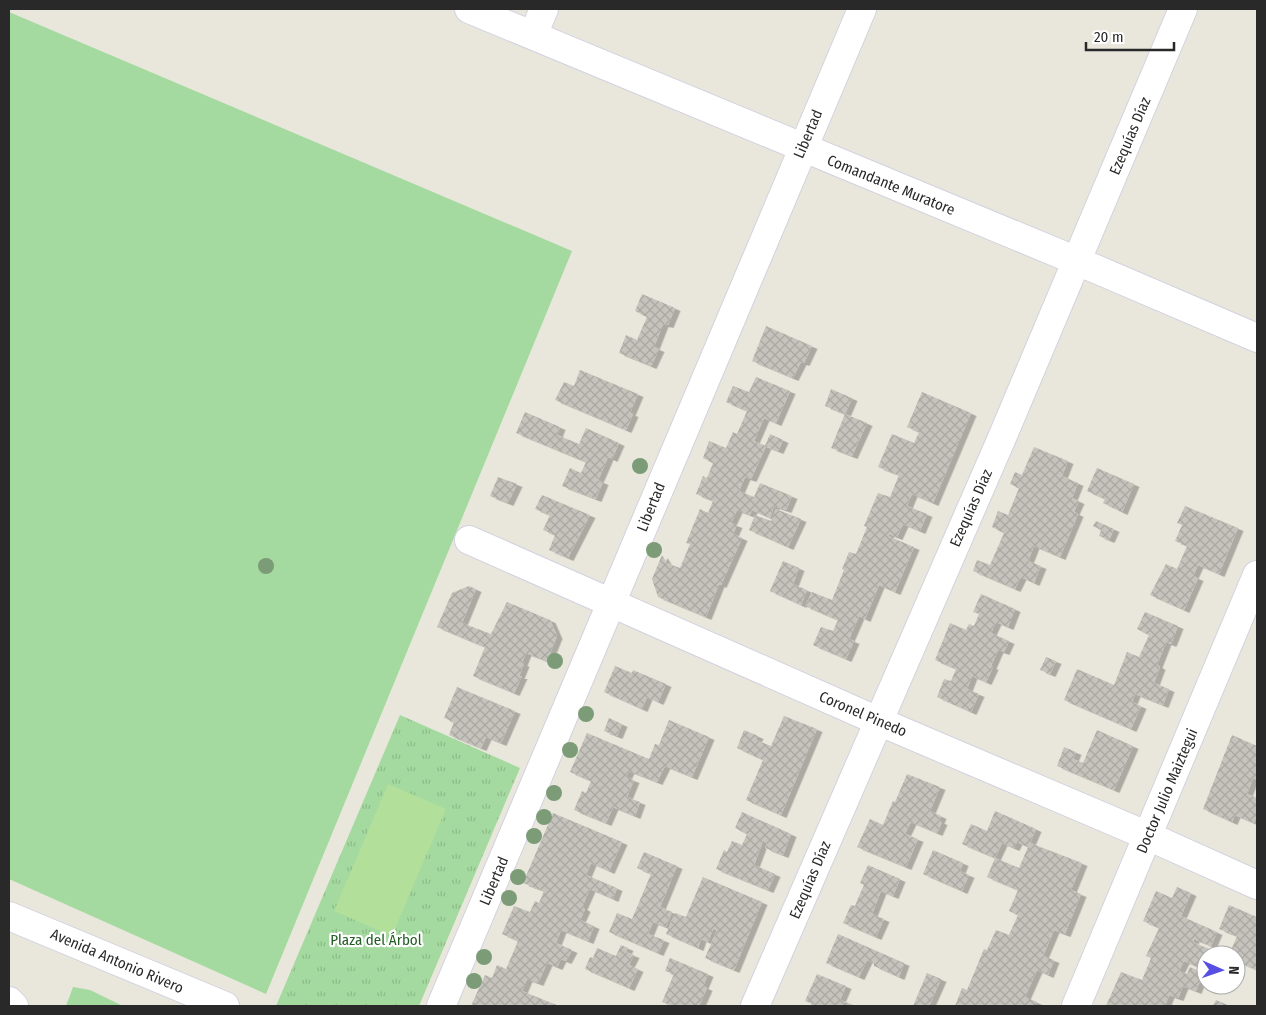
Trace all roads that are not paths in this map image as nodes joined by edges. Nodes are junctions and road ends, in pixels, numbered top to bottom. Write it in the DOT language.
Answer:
graph roads {
  1 [pos="469,9"];
  2 [pos="544,9"];
  3 [pos="862,9"];
  4 [pos="1183,9"];
  5 [pos="533,35"];
  6 [pos="802,148"];
  7 [pos="1077,261"];
  8 [pos="1257,338"];
  9 [pos="468,540"];
  10 [pos="1257,575"];
  11 [pos="611,604"];
  12 [pos="878,721"];
  13 [pos="1148,836"];
  14 [pos="1257,885"];
  15 [pos="9,916"];
  16 [pos="9,1001"];
  17 [pos="14,1006"];
  18 [pos="225,1006"];
  19 [pos="441,1006"];
  20 [pos="755,1006"];
  21 [pos="1076,1006"];
  1 -- 5 [label="street, Comandante Muratore"];
  2 -- 5 [label="street"];
  3 -- 6 [label="street, Libertad"];
  4 -- 7 [label="street, Ezequías Díaz"];
  5 -- 6 [label="street, Comandante Muratore"];
  6 -- 7 [label="street, Comandante Muratore"];
  6 -- 11 [label="street, Libertad"];
  7 -- 8 [label="street, Comandante Muratore"];
  7 -- 12 [label="street, Ezequías Díaz"];
  9 -- 11 [label="street, Coronel Pinedo"];
  10 -- 13 [label="street, Doctor Julio Maiztegui"];
  11 -- 12 [label="street, Coronel Pinedo"];
  11 -- 19 [label="street, Libertad"];
  12 -- 13 [label="street, Coronel Pinedo"];
  12 -- 20 [label="street, Ezequías Díaz"];
  13 -- 14 [label="street, Coronel Pinedo"];
  13 -- 21 [label="street, Doctor Julio Maiztegui"];
  15 -- 18 [label="street, Avenida Antonio Rivero"];
  16 -- 17 [label="street"];
}
